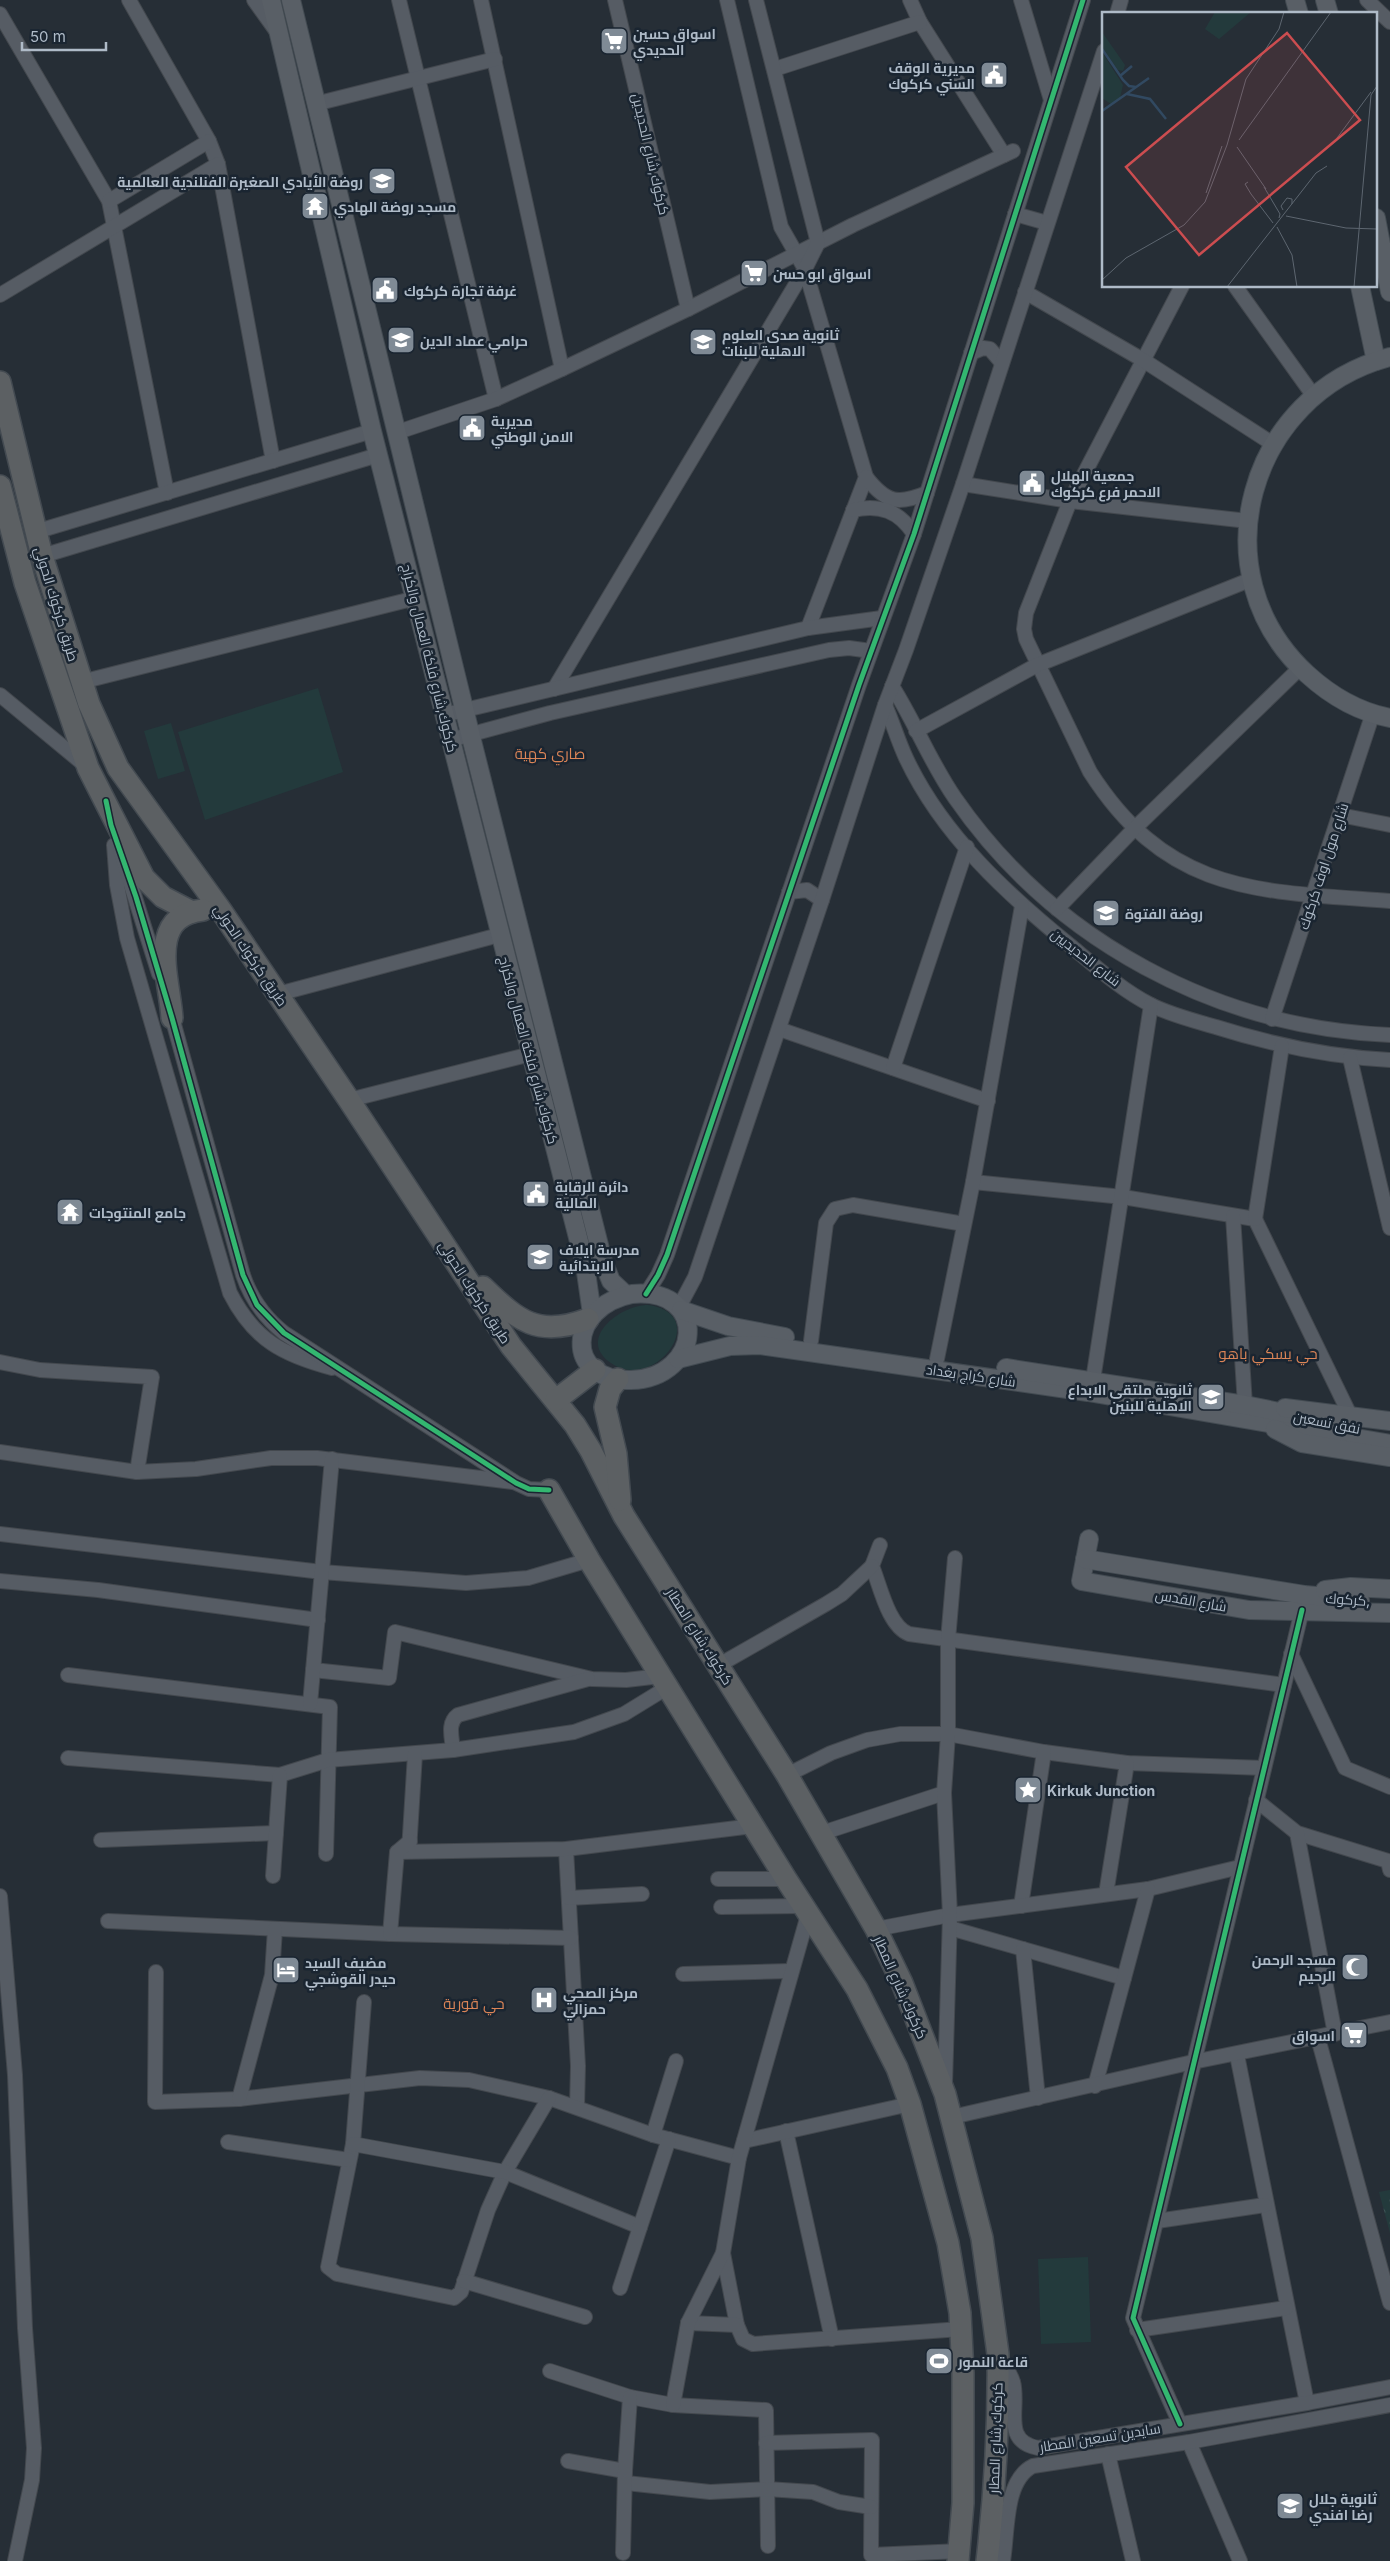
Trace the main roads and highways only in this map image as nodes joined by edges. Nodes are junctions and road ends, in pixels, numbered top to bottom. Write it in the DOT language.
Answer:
graph roads {
  1 [pos="271,0"];
  2 [pos="291,0"];
  3 [pos="1378,228"];
  4 [pos="1390,289"];
  5 [pos="1361,290"];
  6 [pos="1383,359"];
  7 [pos="0,382"];
  8 [pos="4,413"];
  9 [pos="0,486"];
  10 [pos="1390,718"];
  11 [pos="220,909"];
  12 [pos="192,912"];
  13 [pos="172,1018"];
  14 [pos="460,1270"];
  15 [pos="626,1295"];
  16 [pos="680,1308"];
  17 [pos="590,1316"];
  18 [pos="678,1359"];
  19 [pos="595,1370"];
  20 [pos="618,1379"];
  21 [pos="556,1400"];
  22 [pos="1265,1415"];
  23 [pos="1390,1421"];
  24 [pos="1390,1433"];
  25 [pos="1390,1444"];
  26 [pos="1390,1457"];
  27 [pos="606,1479"];
  28 [pos="549,1490"];
  29 [pos="620,1508"];
  30 [pos="1089,1539"];
  31 [pos="1085,1560"];
  32 [pos="1390,1589"];
  33 [pos="1390,1601"];
  34 [pos="1304,1602"];
  35 [pos="1390,1613"];
  36 [pos="1390,1625"];
  37 [pos="967,2177"];
  38 [pos="932,2183"];
  39 [pos="982,2238"];
  40 [pos="948,2243"];
  41 [pos="959,2556"];
  42 [pos="987,2561"];
  1 -- 17 [label="main road, كركوك,شارع فلكة العمال والكراج"];
  2 -- 15 [label="main road, كركوك,شارع فلكة العمال والكراج"];
  3 -- 4 [label="main road"];
  4 -- 5 [label="main road"];
  5 -- 6 [label="main road"];
  6 -- 10 [label="main road"];
  7 -- 8 [label="highway, طريق كركوك الحولي"];
  8 -- 11 [label="highway, طريق كركوك الحولي"];
  9 -- 12 [label="highway, طريق كركوك الحولي"];
  11 -- 12 [label="highway"];
  11 -- 14 [label="highway, طريق كركوك الحولي"];
  12 -- 13 [label="highway"];
  14 -- 17 [label="highway"];
  14 -- 21 [label="highway, طريق كركوك الحولي"];
  15 -- 16 [label="main road"];
  15 -- 17 [label="main road"];
  16 -- 18 [label="main road"];
  16 -- 22 [label="main road, شارع كراج بغداد"];
  17 -- 19 [label="main road"];
  18 -- 20 [label="main road"];
  18 -- 22 [label="main road, شارع كراج بغداد"];
  19 -- 20 [label="main road"];
  19 -- 21 [label="highway"];
  20 -- 29 [label="highway"];
  21 -- 27 [label="highway, طريق كركوك الحولي"];
  22 -- 23 [label="main road"];
  22 -- 24 [label="main road, نفق تسعين"];
  22 -- 25 [label="main road, نفق تسعين"];
  22 -- 26 [label="main road"];
  27 -- 29 [label="highway, كركوك,شارع المطار"];
  28 -- 38 [label="highway"];
  29 -- 37 [label="highway, كركوك,شارع المطار"];
  30 -- 31 [label="main road"];
  31 -- 34 [label="main road, شارع القدس"];
  31 -- 34 [label="main road, شارع القدس"];
  32 -- 34 [label="main road"];
  33 -- 34 [label="main road, كركوك,"];
  34 -- 35 [label="main road"];
  34 -- 36 [label="main road"];
  37 -- 38 [label="highway"];
  37 -- 39 [label="highway, كركوك,شارع المطار"];
  38 -- 40 [label="highway"];
  39 -- 40 [label="highway"];
  39 -- 42 [label="highway, كركوك,شارع المطار"];
  40 -- 41 [label="highway"];
}
